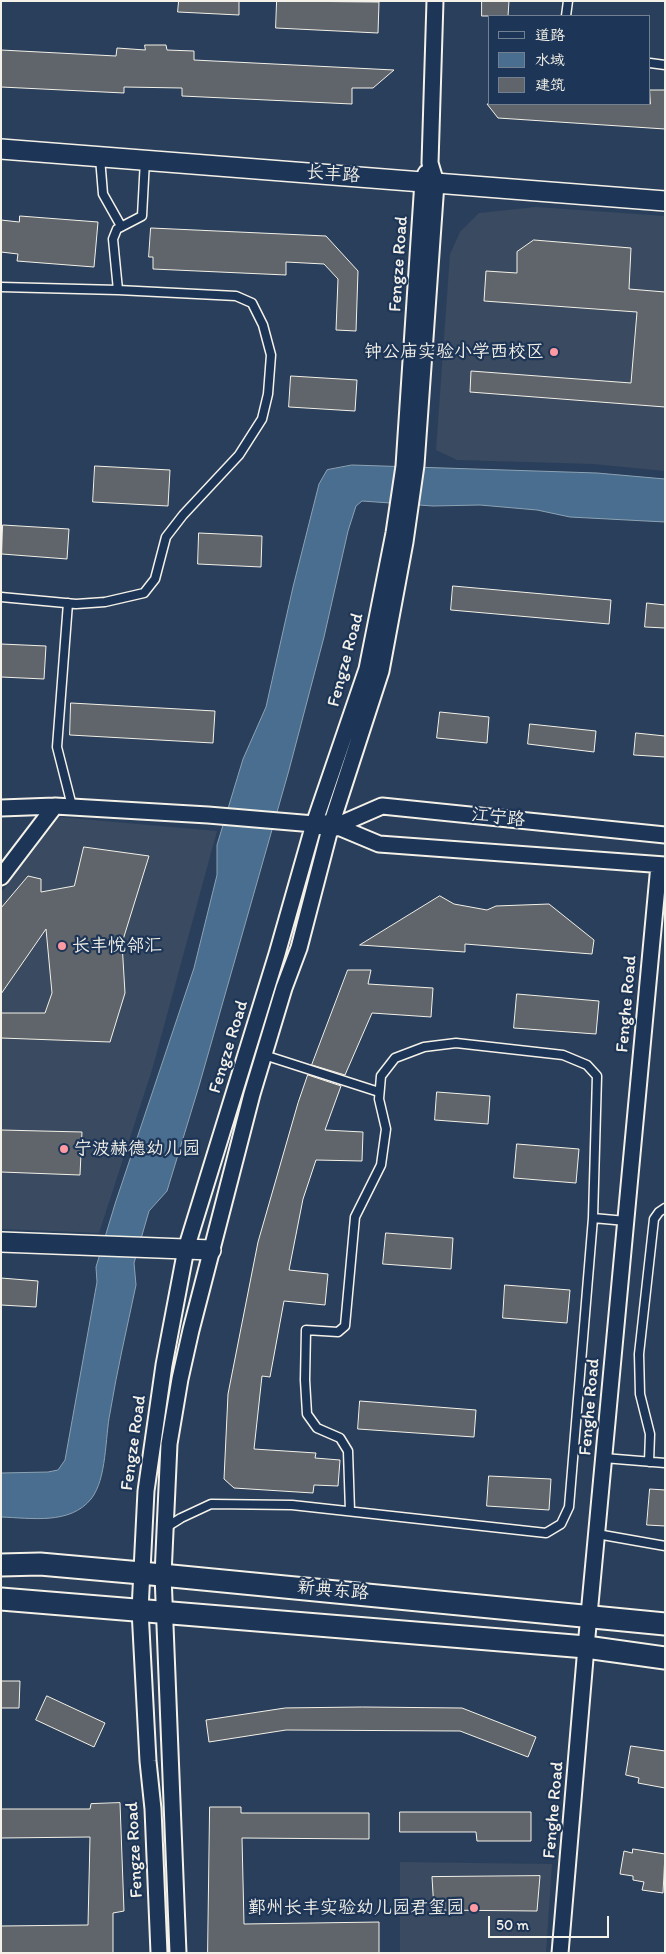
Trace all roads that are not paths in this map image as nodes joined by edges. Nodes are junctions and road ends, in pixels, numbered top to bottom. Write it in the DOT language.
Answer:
graph roads {
  1 [pos="435,1"];
  2 [pos="568,1"];
  3 [pos="566,15"];
  4 [pos="651,63"];
  5 [pos="665,65"];
  6 [pos="1,149"];
  7 [pos="100,156"];
  8 [pos="145,160"];
  9 [pos="430,182"];
  10 [pos="665,201"];
  11 [pos="121,226"];
  12 [pos="1,287"];
  13 [pos="118,290"];
  14 [pos="410,466"];
  15 [pos="1,597"];
  16 [pos="68,603"];
  17 [pos="55,806"];
  18 [pos="72,806"];
  19 [pos="1,808"];
  20 [pos="327,825"];
  21 [pos="665,836"];
  22 [pos="662,865"];
  23 [pos="1,878"];
  24 [pos="264,1055"];
  25 [pos="379,1092"];
  26 [pos="665,1208"];
  27 [pos="593,1218"];
  28 [pos="626,1221"];
  29 [pos="1,1242"];
  30 [pos="186,1249"];
  31 [pos="211,1250"];
  32 [pos="604,1458"];
  33 [pos="649,1462"];
  34 [pos="665,1463"];
  35 [pos="350,1511"];
  36 [pos="164,1529"];
  37 [pos="597,1534"];
  38 [pos="665,1546"];
  39 [pos="1,1565"];
  40 [pos="141,1573"];
  41 [pos="163,1575"];
  42 [pos="1,1599"];
  43 [pos="140,1610"];
  44 [pos="165,1612"];
  45 [pos="589,1616"];
  46 [pos="665,1624"];
  47 [pos="586,1648"];
  48 [pos="665,1658"];
  49 [pos="160,1953"];
  50 [pos="178,1953"];
  51 [pos="560,1953"];
  1 -- 9 [label="street, Fengze Road"];
  2 -- 3 [label="lane"];
  4 -- 5 [label="lane"];
  6 -- 7 [label="street, 长丰路"];
  7 -- 8 [label="street, 长丰路"];
  7 -- 11 [label="lane"];
  8 -- 9 [label="street, 长丰路"];
  8 -- 11 [label="lane"];
  9 -- 10 [label="street, 长丰路"];
  9 -- 14 [label="street, Fengze Road"];
  11 -- 13 [label="lane"];
  12 -- 13 [label="lane"];
  13 -- 16 [label="lane"];
  14 -- 20 [label="street, Fengze Road"];
  14 -- 20 [label="street, Fengze Road"];
  15 -- 16 [label="lane"];
  16 -- 18 [label="lane"];
  17 -- 18 [label="street"];
  17 -- 19 [label="street"];
  17 -- 23 [label="street"];
  18 -- 20 [label="street"];
  20 -- 21 [label="street, 江宁路"];
  20 -- 22 [label="street, 江宁路"];
  20 -- 24 [label="street, Fengze Road"];
  20 -- 30 [label="street, Fengze Road"];
  22 -- 28 [label="street, Fenghe Road"];
  24 -- 25 [label="lane"];
  24 -- 31 [label="street, Fengze Road"];
  25 -- 27 [label="lane"];
  25 -- 35 [label="lane"];
  26 -- 33 [label="lane"];
  27 -- 28 [label="lane"];
  27 -- 35 [label="lane"];
  28 -- 32 [label="street, Fenghe Road"];
  29 -- 30 [label="street"];
  30 -- 31 [label="street"];
  30 -- 40 [label="street, Fengze Road"];
  31 -- 36 [label="street, Fengze Road"];
  32 -- 33 [label="lane"];
  32 -- 37 [label="street, Fenghe Road"];
  33 -- 34 [label="lane"];
  35 -- 36 [label="lane"];
  36 -- 41 [label="street, Fengze Road"];
  37 -- 38 [label="lane"];
  37 -- 45 [label="street, Fenghe Road"];
  39 -- 40 [label="main road, 新典东路"];
  40 -- 41 [label="main road, 新典东路"];
  40 -- 43 [label="street, Fengze Road"];
  41 -- 44 [label="street, Fengze Road"];
  41 -- 45 [label="main road, 新典东路"];
  42 -- 43 [label="main road, 新典东路"];
  43 -- 44 [label="main road, 新典东路"];
  43 -- 49 [label="street, Fengze Road"];
  44 -- 47 [label="main road, 新典东路"];
  44 -- 50 [label="street, Fengze Road"];
  45 -- 46 [label="main road, 新典东路"];
  45 -- 47 [label="street, Fenghe Road"];
  47 -- 48 [label="main road, 新典东路"];
  47 -- 51 [label="street, Fenghe Road"];
}
